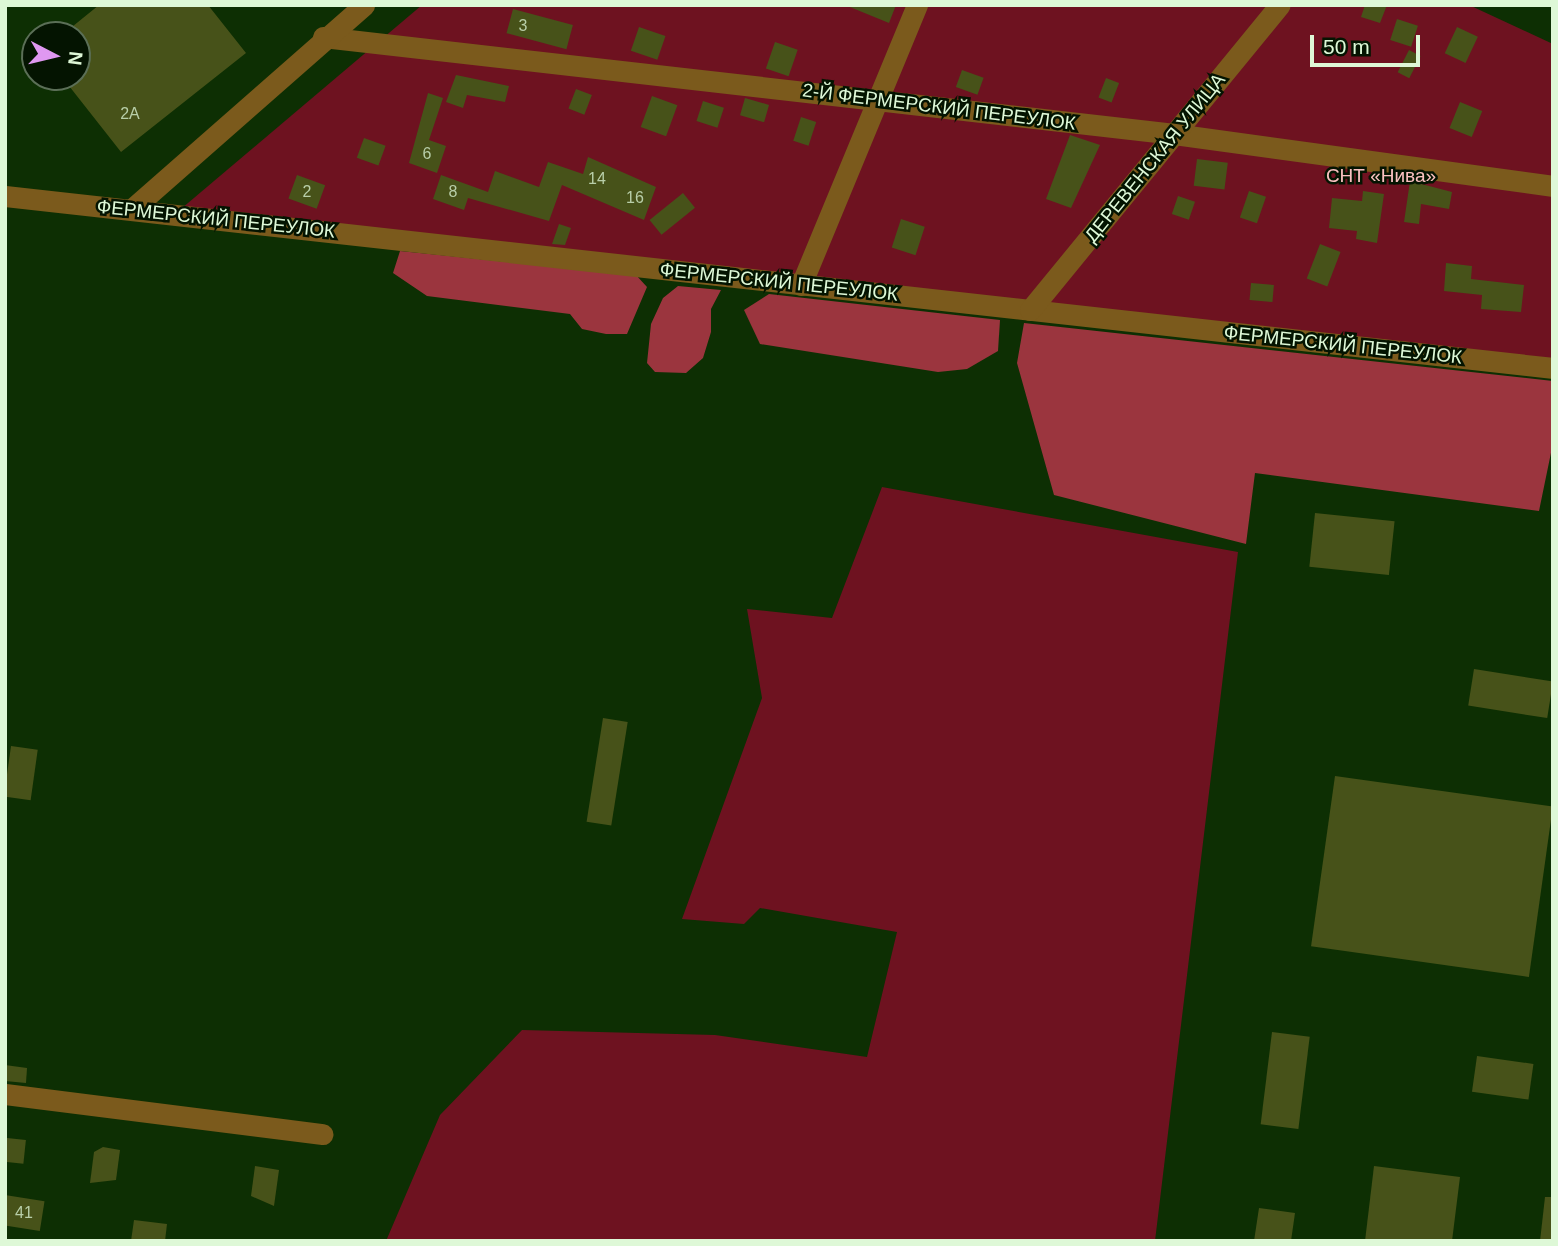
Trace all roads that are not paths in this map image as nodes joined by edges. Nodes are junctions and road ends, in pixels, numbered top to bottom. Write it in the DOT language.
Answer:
graph roads {
  1 [pos="364,5"];
  2 [pos="917,5"];
  3 [pos="1280,5"];
  4 [pos="323,37"];
  5 [pos="878,99"];
  6 [pos="1174,134"];
  7 [pos="1553,186"];
  8 [pos="5,196"];
  9 [pos="132,209"];
  10 [pos="801,285"];
  11 [pos="1030,310"];
  12 [pos="1553,368"];
  13 [pos="5,1094"];
  14 [pos="323,1134"];
  1 -- 4 [label="street"];
  2 -- 5 [label="street"];
  3 -- 6 [label="street, ДЕРЕВЕНСКАЯ УЛИЦА"];
  4 -- 5 [label="street, 2-Й ФЕРМЕРСКИЙ ПЕРЕУЛОК"];
  4 -- 9 [label="street"];
  5 -- 6 [label="street, 2-Й ФЕРМЕРСКИЙ ПЕРЕУЛОК"];
  5 -- 10 [label="street"];
  6 -- 7 [label="street, 2-Й ФЕРМЕРСКИЙ ПЕРЕУЛОК"];
  6 -- 11 [label="street, ДЕРЕВЕНСКАЯ УЛИЦА"];
  8 -- 9 [label="street, ФЕРМЕРСКИЙ ПЕРЕУЛОК"];
  9 -- 10 [label="street, ФЕРМЕРСКИЙ ПЕРЕУЛОК"];
  10 -- 11 [label="street, ФЕРМЕРСКИЙ ПЕРЕУЛОК"];
  11 -- 12 [label="street, ФЕРМЕРСКИЙ ПЕРЕУЛОК"];
  13 -- 14 [label="street"];
}
